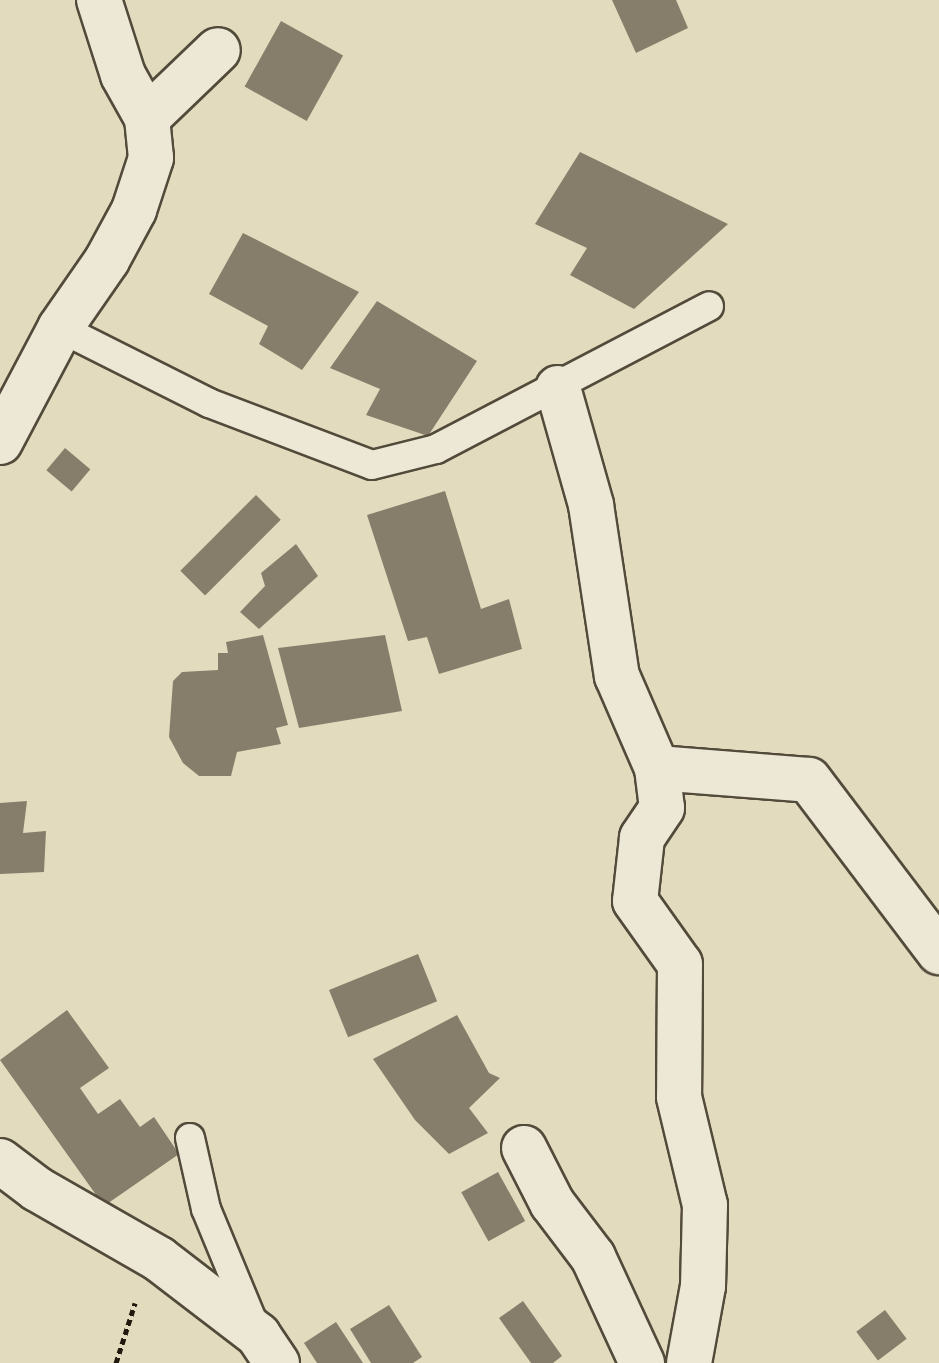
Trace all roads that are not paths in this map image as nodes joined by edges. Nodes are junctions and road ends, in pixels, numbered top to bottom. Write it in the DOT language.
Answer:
graph roads {
  1 [pos="99,0"];
  2 [pos="218,50"];
  3 [pos="147,118"];
  4 [pos="709,306"];
  5 [pos="60,328"];
  6 [pos="558,388"];
  7 [pos="0,442"];
  8 [pos="657,768"];
  9 [pos="939,952"];
  10 [pos="190,1138"];
  11 [pos="524,1148"];
  12 [pos="0,1161"];
  13 [pos="268,1349"];
  14 [pos="642,1363"];
  15 [pos="689,1363"];
  1 -- 3 [label="street"];
  2 -- 3 [label="street"];
  3 -- 5 [label="street"];
  4 -- 6 [label="lane"];
  5 -- 6 [label="lane"];
  5 -- 7 [label="street"];
  6 -- 8 [label="street"];
  8 -- 9 [label="street"];
  8 -- 15 [label="street"];
  10 -- 13 [label="lane"];
  11 -- 14 [label="street"];
  12 -- 13 [label="street"];
}
